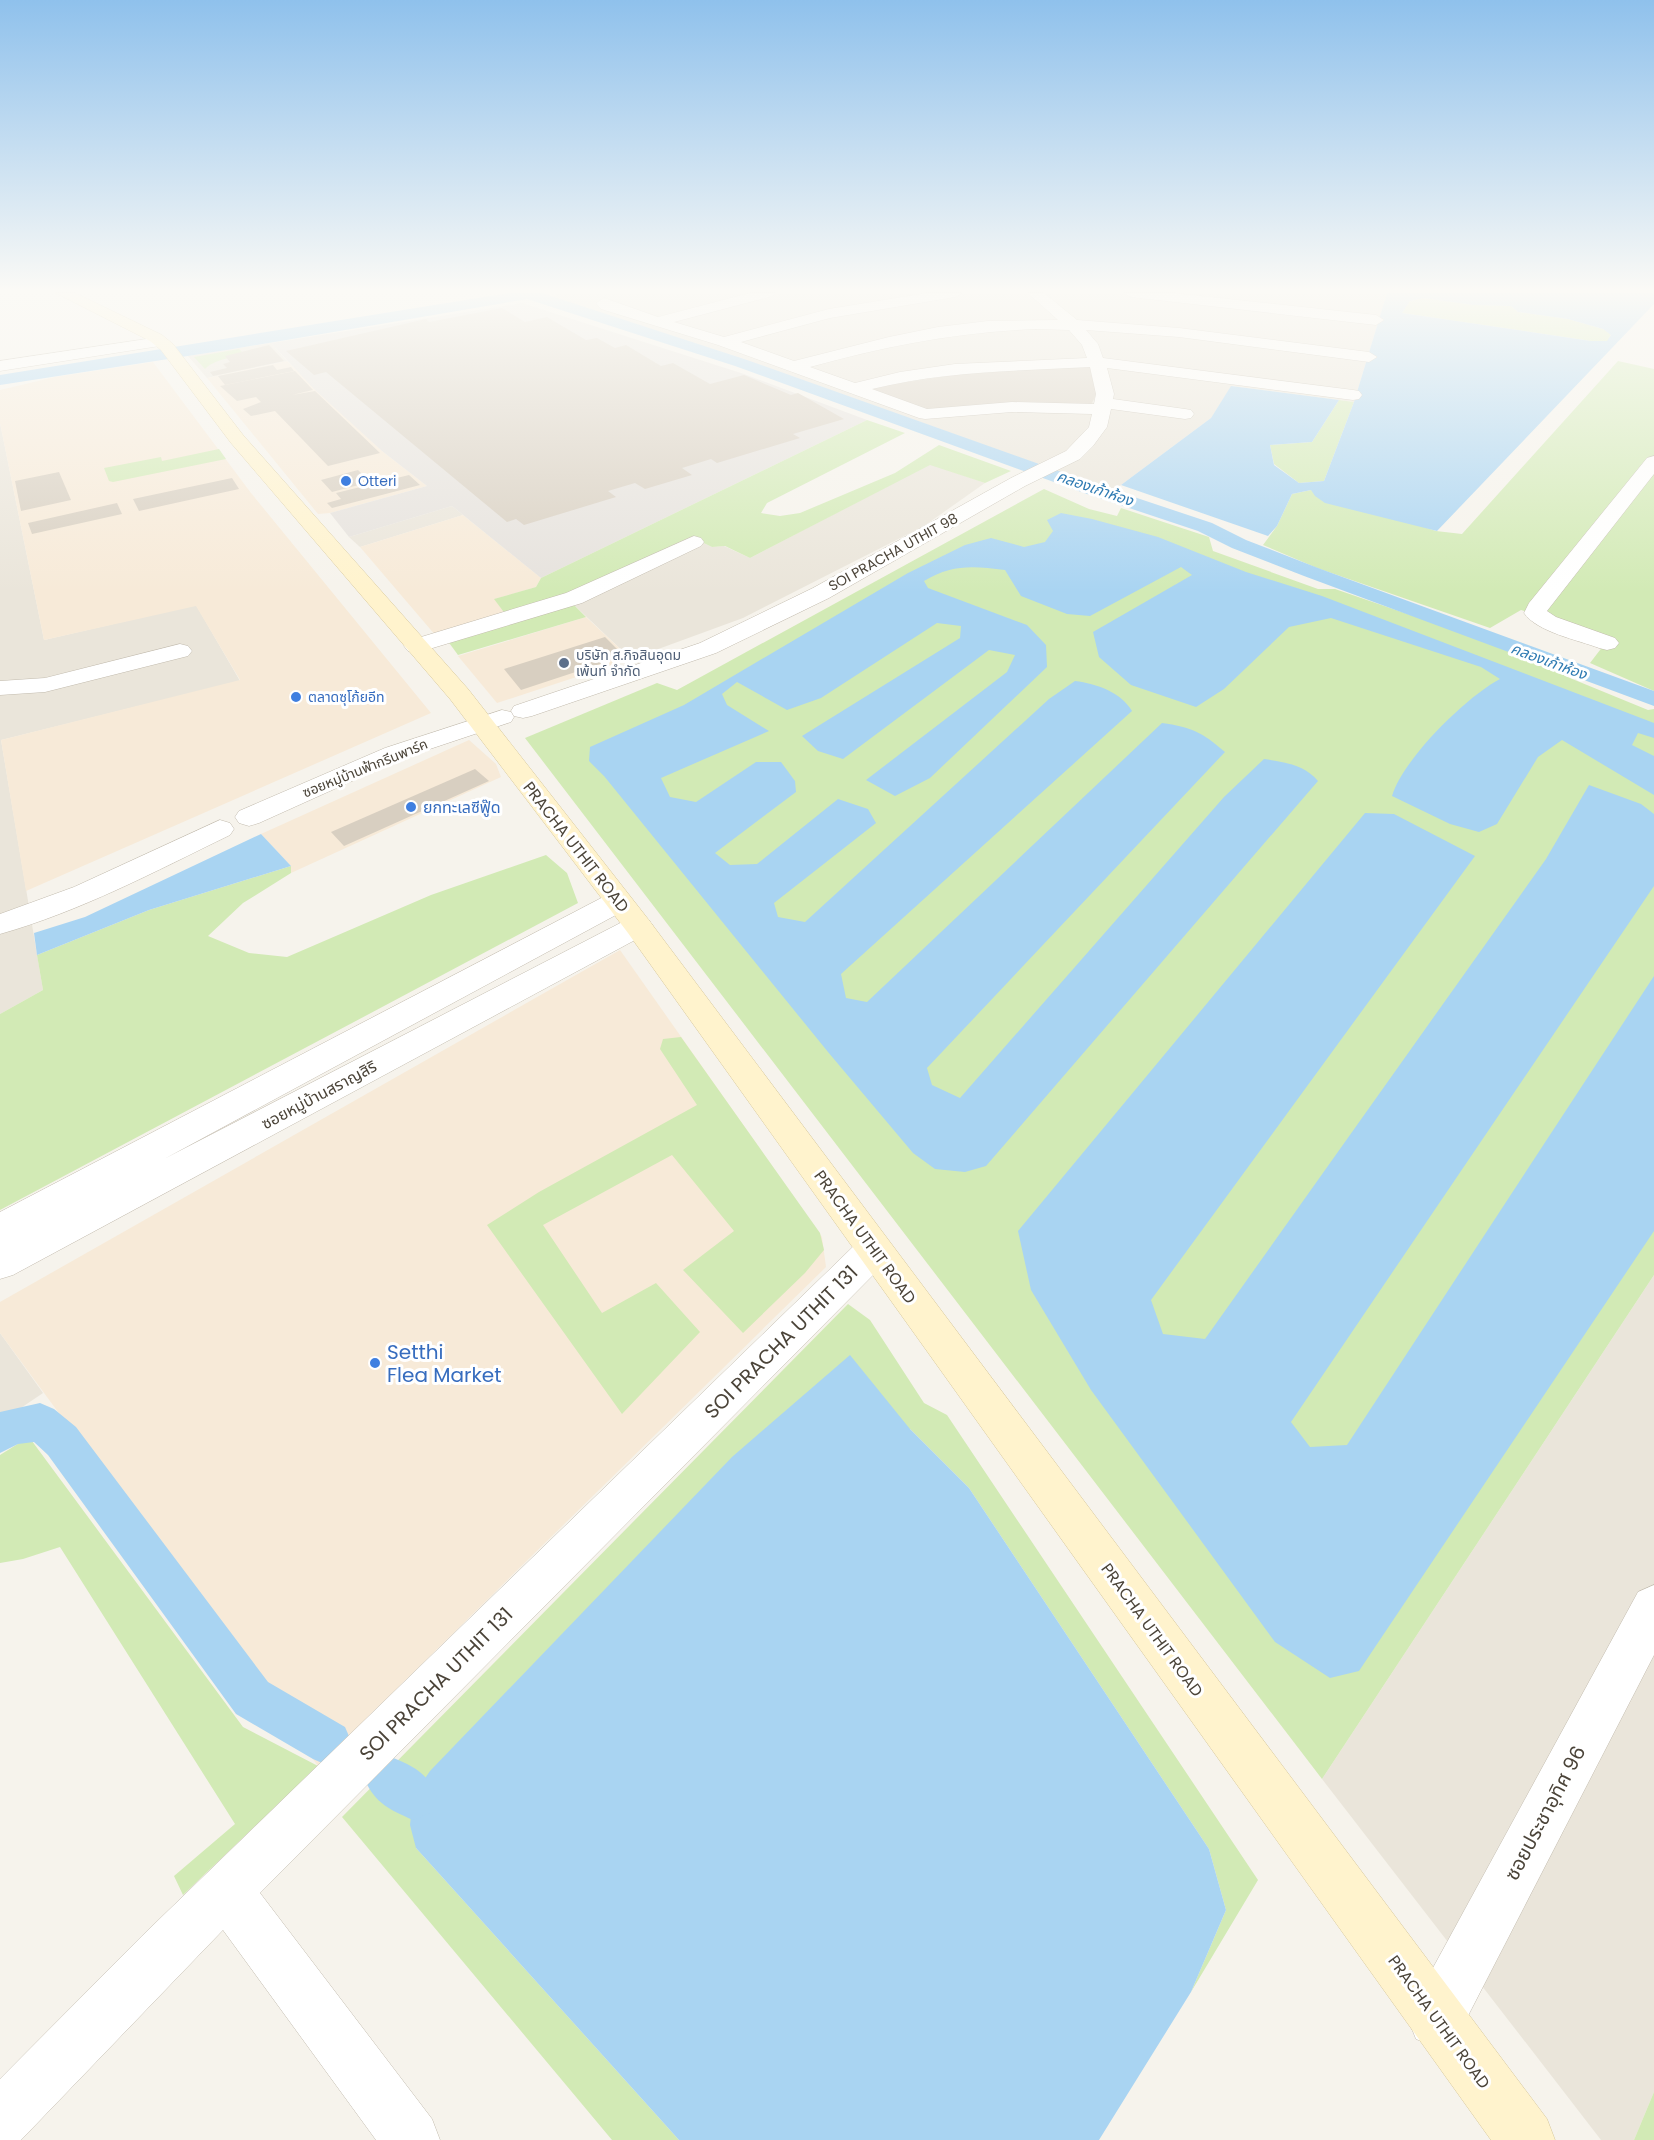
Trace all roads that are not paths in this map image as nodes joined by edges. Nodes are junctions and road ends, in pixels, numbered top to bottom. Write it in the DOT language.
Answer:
graph roads {
  1 [pos="201,393"];
  2 [pos="864,393"];
  3 [pos="1105,393"];
  4 [pos="1337,393"];
  5 [pos="1353,395"];
  6 [pos="1102,406"];
  7 [pos="1185,414"];
  8 [pos="1654,462"];
  9 [pos="694,542"];
  10 [pos="1607,643"];
  11 [pos="416,646"];
  12 [pos="180,651"];
  13 [pos="0,688"];
  14 [pos="502,717"];
  15 [pos="249,817"];
  16 [pos="220,829"];
  17 [pos="627,914"];
  18 [pos="0,924"];
  19 [pos="0,1230"];
  20 [pos="874,1250"];
  21 [pos="0,1263"];
  22 [pos="1654,1608"];
  23 [pos="227,1892"];
  24 [pos="1436,2019"];
  25 [pos="0,2120"];
  26 [pos="411,2140"];
  27 [pos="1526,2140"];
  1 -- 11 [label="main road, PRACHA UTHIT ROAD"];
  2 -- 6 [label="street"];
  3 -- 6 [label="street, SOI PRACHA UTHIT 98"];
  4 -- 5 [label="street"];
  6 -- 7 [label="street"];
  6 -- 14 [label="street, SOI PRACHA UTHIT 98"];
  8 -- 10 [label="street"];
  9 -- 11 [label="street"];
  11 -- 14 [label="main road, PRACHA UTHIT ROAD"];
  12 -- 13 [label="street"];
  14 -- 15 [label="street, ซอยหมู่บ้านฟ้ากรีนพาร์ค"];
  14 -- 17 [label="main road, PRACHA UTHIT ROAD"];
  16 -- 18 [label="street"];
  17 -- 19 [label="street, ซอยหมู่บ้านสราญสิริ"];
  17 -- 20 [label="main road, PRACHA UTHIT ROAD"];
  17 -- 21 [label="street, ซอยหมู่บ้านสราญสิริ"];
  20 -- 23 [label="street, SOI PRACHA UTHIT 131"];
  20 -- 24 [label="main road, PRACHA UTHIT ROAD"];
  22 -- 24 [label="street, ซอยประชาอุทิศ 96"];
  23 -- 25 [label="street, SOI PRACHA UTHIT 131"];
  23 -- 26 [label="street"];
  24 -- 27 [label="main road, PRACHA UTHIT ROAD"];
}
